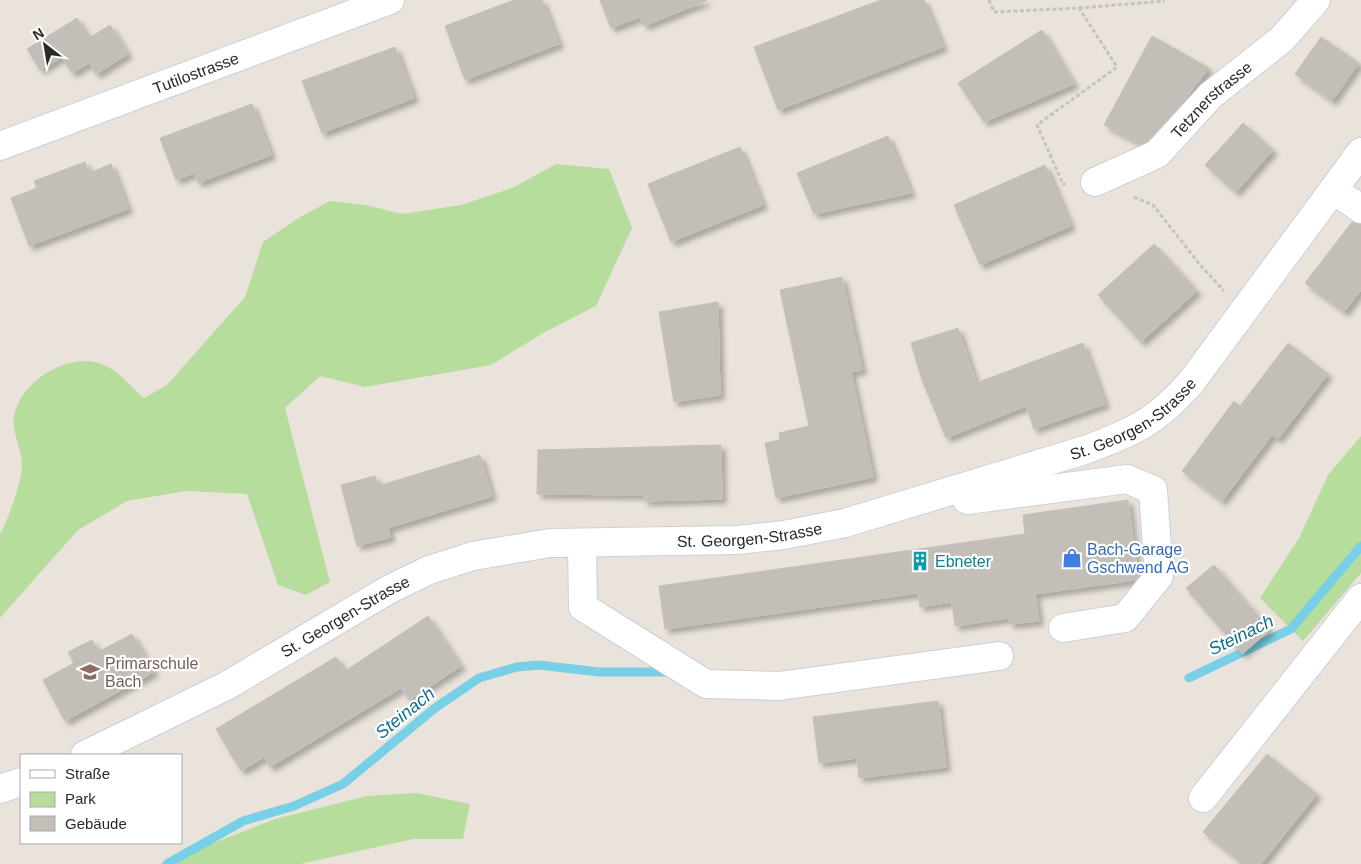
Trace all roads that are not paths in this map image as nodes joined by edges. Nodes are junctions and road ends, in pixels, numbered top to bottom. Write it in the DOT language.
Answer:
graph roads {
  1 [pos="390,0"];
  2 [pos="1316,0"];
  3 [pos="0,146"];
  4 [pos="1361,152"];
  5 [pos="1095,182"];
  6 [pos="1334,190"];
  7 [pos="1361,209"];
  8 [pos="963,487"];
  9 [pos="582,543"];
  10 [pos="1361,598"];
  11 [pos="1064,628"];
  12 [pos="999,656"];
  13 [pos="87,754"];
  14 [pos="20,782"];
  15 [pos="0,789"];
  16 [pos="1203,798"];
  1 -- 3 [label="street, Tutilostrasse"];
  2 -- 5 [label="street, Tetznerstrasse"];
  4 -- 6 [label="street, St. Georgen-Strasse"];
  6 -- 7 [label="street"];
  6 -- 8 [label="street, St. Georgen-Strasse"];
  8 -- 9 [label="street, St. Georgen-Strasse"];
  8 -- 11 [label="street"];
  9 -- 12 [label="street"];
  9 -- 13 [label="street, St. Georgen-Strasse"];
  10 -- 16 [label="street"];
  14 -- 15 [label="street"];
}
